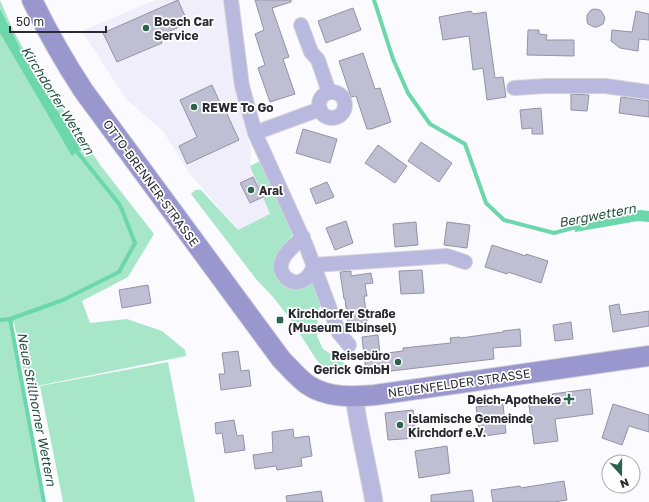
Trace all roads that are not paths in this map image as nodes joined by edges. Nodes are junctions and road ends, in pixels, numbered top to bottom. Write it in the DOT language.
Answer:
graph roads {
  1 [pos="32,0"];
  2 [pos="231,0"];
  3 [pos="301,25"];
  4 [pos="514,88"];
  5 [pos="329,92"];
  6 [pos="649,92"];
  7 [pos="320,110"];
  8 [pos="255,133"];
  9 [pos="303,237"];
  10 [pos="465,262"];
  11 [pos="314,265"];
  12 [pos="349,345"];
  13 [pos="649,356"];
  14 [pos="281,359"];
  15 [pos="354,396"];
  16 [pos="374,502"];
  1 -- 14 [label="main road, OTTO-BRENNER-STRASSE"];
  2 -- 8 [label="street"];
  3 -- 5 [label="street"];
  4 -- 6 [label="street"];
  5 -- 7 [label="street"];
  5 -- 7 [label="street"];
  7 -- 8 [label="street"];
  8 -- 9 [label="street"];
  9 -- 11 [label="street"];
  9 -- 11 [label="street"];
  10 -- 11 [label="street"];
  11 -- 12 [label="street"];
  13 -- 15 [label="main road, NEUENFELDER STRASSE"];
  14 -- 15 [label="main road, NEUENFELDER STRASSE"];
  15 -- 16 [label="street"];
}
